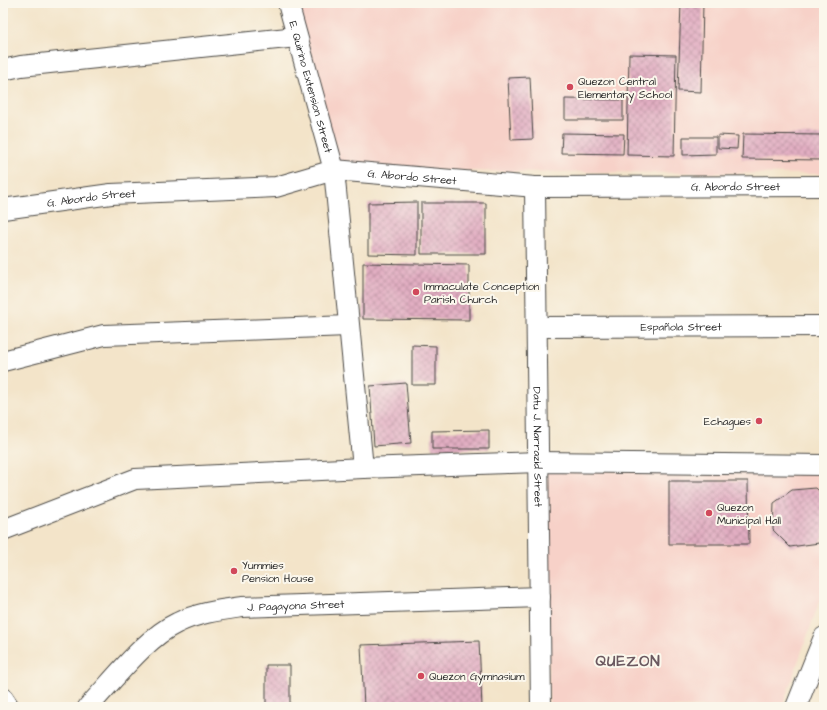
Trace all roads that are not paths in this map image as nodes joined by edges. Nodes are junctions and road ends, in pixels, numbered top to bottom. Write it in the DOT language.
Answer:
graph roads {
  1 [pos="288,3"];
  2 [pos="296,37"];
  3 [pos="3,70"];
  4 [pos="334,170"];
  5 [pos="824,186"];
  6 [pos="535,187"];
  7 [pos="3,209"];
  8 [pos="348,326"];
  9 [pos="824,326"];
  10 [pos="537,327"];
  11 [pos="3,361"];
  12 [pos="539,462"];
  13 [pos="824,465"];
  14 [pos="362,468"];
  15 [pos="3,530"];
  16 [pos="540,597"];
  17 [pos="824,637"];
  18 [pos="3,698"];
  19 [pos="9,707"];
  20 [pos="88,707"];
  21 [pos="541,707"];
  22 [pos="796,707"];
  1 -- 2 [label="street, E. Quirino Extension Street"];
  2 -- 3 [label="street"];
  2 -- 4 [label="street, E. Quirino Extension Street"];
  4 -- 6 [label="street, G. Abordo Street"];
  4 -- 7 [label="street, G. Abordo Street"];
  4 -- 8 [label="street, E. Quirino Extension Street"];
  5 -- 6 [label="street, G. Abordo Street"];
  6 -- 10 [label="street, Datu J. Narrazid Street"];
  8 -- 11 [label="street"];
  8 -- 14 [label="street, E. Quirino Extension Street"];
  9 -- 10 [label="street, Española Street"];
  10 -- 12 [label="street, Datu J. Narrazid Street"];
  12 -- 13 [label="street"];
  12 -- 14 [label="street"];
  12 -- 16 [label="street, Datu J. Narrazid Street"];
  14 -- 15 [label="street"];
  16 -- 20 [label="street, J. Pagayona Street"];
  16 -- 21 [label="street, Datu J. Narrazid Street"];
  17 -- 22 [label="street"];
  18 -- 19 [label="street"];
}
